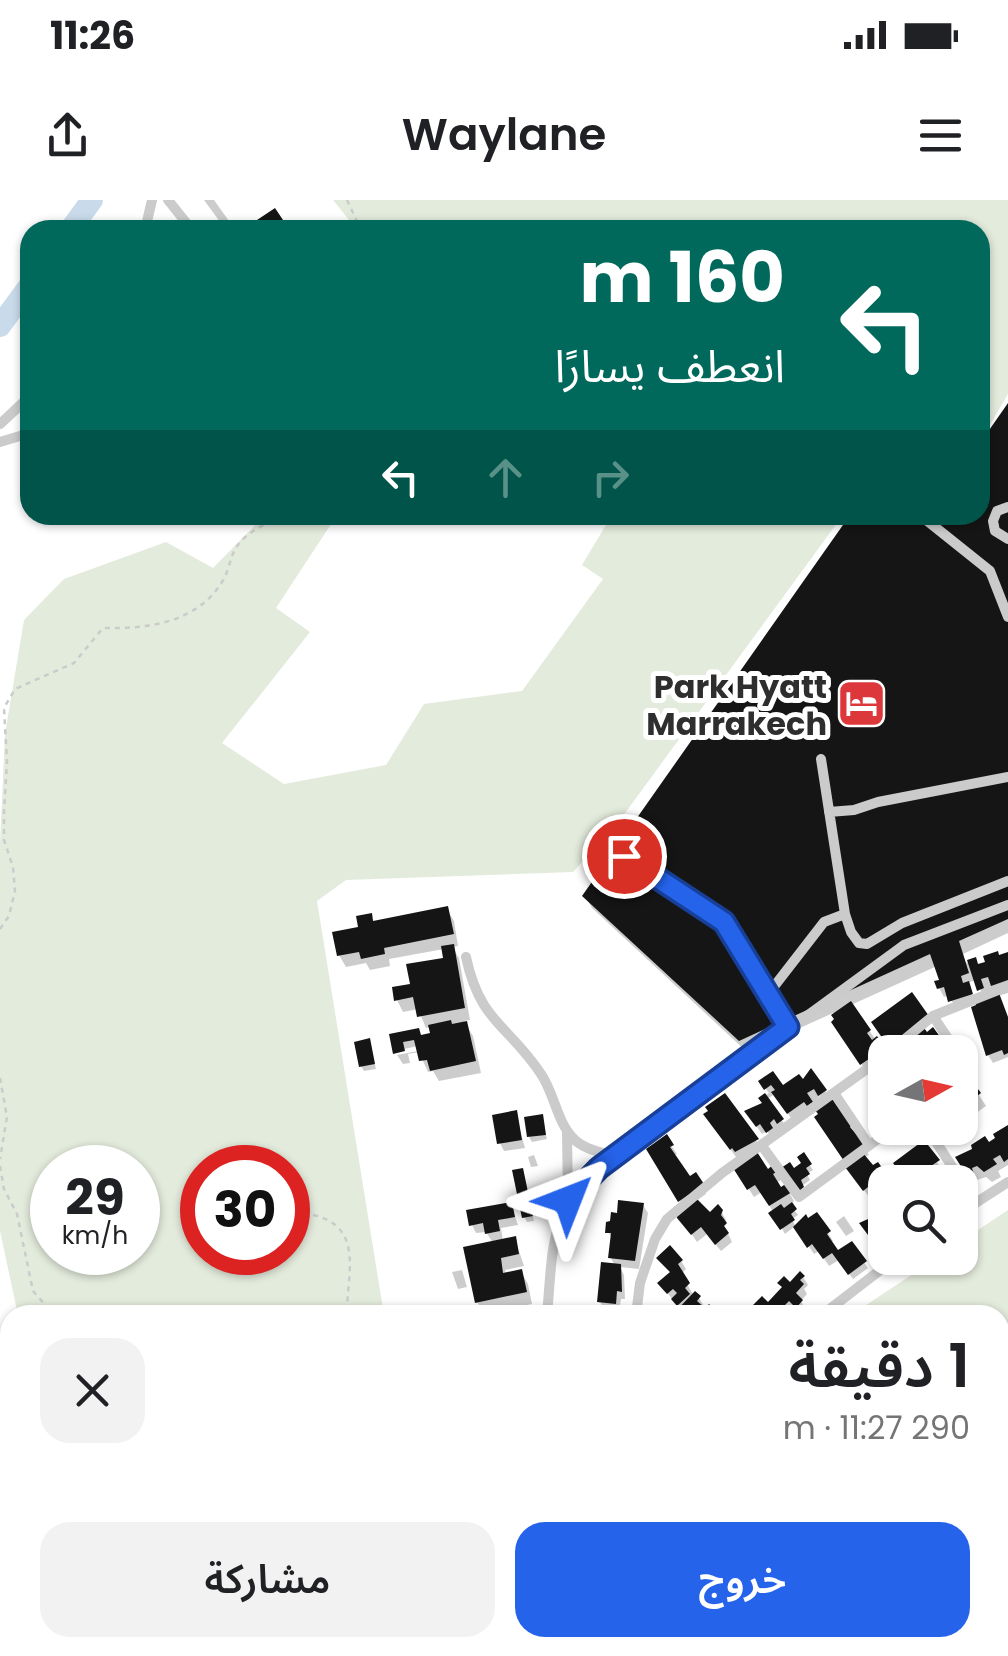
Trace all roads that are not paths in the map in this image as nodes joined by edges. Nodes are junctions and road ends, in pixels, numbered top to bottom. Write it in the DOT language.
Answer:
graph roads {
  1 [pos="168,200"];
  2 [pos="184,220"];
  3 [pos="20,405"];
  4 [pos="0,424"];
  5 [pos="1008,506"];
  6 [pos="932,525"];
  7 [pos="1008,539"];
  8 [pos="1002,582"];
  9 [pos="1008,617"];
  10 [pos="821,760"];
  11 [pos="1008,777"];
  12 [pos="829,812"];
  13 [pos="624,856"];
  14 [pos="1008,881"];
  15 [pos="1008,905"];
  16 [pos="845,914"];
  17 [pos="466,958"];
  18 [pos="1008,986"];
  19 [pos="768,992"];
  20 [pos="933,1016"];
  21 [pos="788,1027"];
  22 [pos="910,1035"];
  23 [pos="945,1035"];
  24 [pos="868,1068"];
  25 [pos="834,1093"];
  26 [pos="567,1131"];
  27 [pos="581,1145"];
  28 [pos="762,1146"];
  29 [pos="869,1146"];
  30 [pos="614,1156"];
  31 [pos="566,1159"];
  32 [pos="1008,1182"];
  33 [pos="568,1200"];
  34 [pos="978,1200"];
  35 [pos="874,1275"];
  36 [pos="548,1305"];
  37 [pos="637,1305"];
  38 [pos="835,1305"];
  1 -- 2 [label="street"];
  3 -- 4 [label="street"];
  5 -- 7 [label="street"];
  6 -- 8 [label="street"];
  8 -- 9 [label="street"];
  10 -- 12 [label="street"];
  11 -- 12 [label="street"];
  12 -- 16 [label="street"];
  13 -- 19 [label="street"];
  14 -- 16 [label="street"];
  15 -- 21 [label="street"];
  16 -- 19 [label="street"];
  17 -- 26 [label="street"];
  18 -- 20 [label="street"];
  19 -- 21 [label="street"];
  20 -- 22 [label="street"];
  20 -- 23 [label="street"];
  21 -- 30 [label="street"];
  24 -- 25 [label="street"];
  25 -- 28 [label="street"];
  25 -- 29 [label="street"];
  26 -- 27 [label="street"];
  26 -- 31 [label="street"];
  27 -- 30 [label="street"];
  27 -- 31 [label="street"];
  28 -- 29 [label="street"];
  28 -- 37 [label="street"];
  30 -- 33 [label="street"];
  31 -- 33 [label="street"];
  32 -- 34 [label="street"];
  33 -- 36 [label="street"];
  35 -- 38 [label="street"];
}
